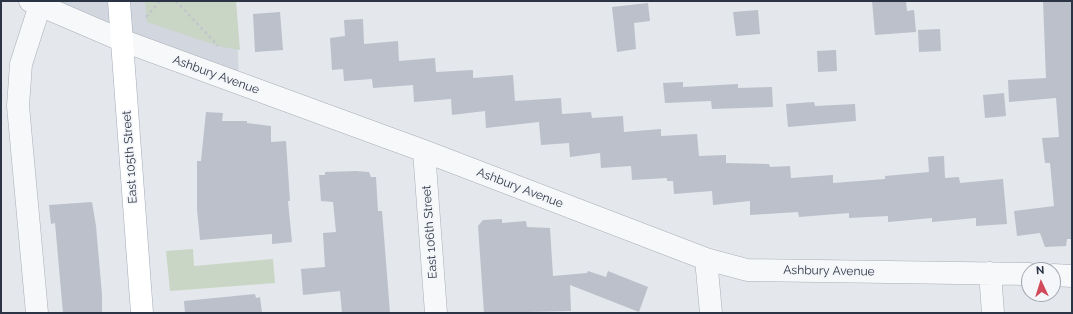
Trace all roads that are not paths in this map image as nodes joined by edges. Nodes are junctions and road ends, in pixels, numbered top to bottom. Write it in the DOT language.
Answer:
graph roads {
  1 [pos="119,1"];
  2 [pos="35,3"];
  3 [pos="121,40"];
  4 [pos="424,151"];
  5 [pos="706,259"];
  6 [pos="990,273"];
  7 [pos="1021,274"];
  8 [pos="1061,275"];
  9 [pos="1072,276"];
  10 [pos="37,313"];
  11 [pos="142,313"];
  12 [pos="436,313"];
  13 [pos="711,313"];
  14 [pos="993,313"];
  1 -- 3 [label="main road, East 105th Street"];
  2 -- 3 [label="street, Ashbury Avenue"];
  2 -- 10 [label="street"];
  3 -- 4 [label="street, Ashbury Avenue"];
  3 -- 11 [label="main road, East 105th Street"];
  4 -- 5 [label="street, Ashbury Avenue"];
  4 -- 12 [label="street, East 106th Street"];
  5 -- 6 [label="street, Ashbury Avenue"];
  5 -- 13 [label="street"];
  6 -- 7 [label="street, Ashbury Avenue"];
  6 -- 14 [label="street"];
  8 -- 9 [label="street"];
}
